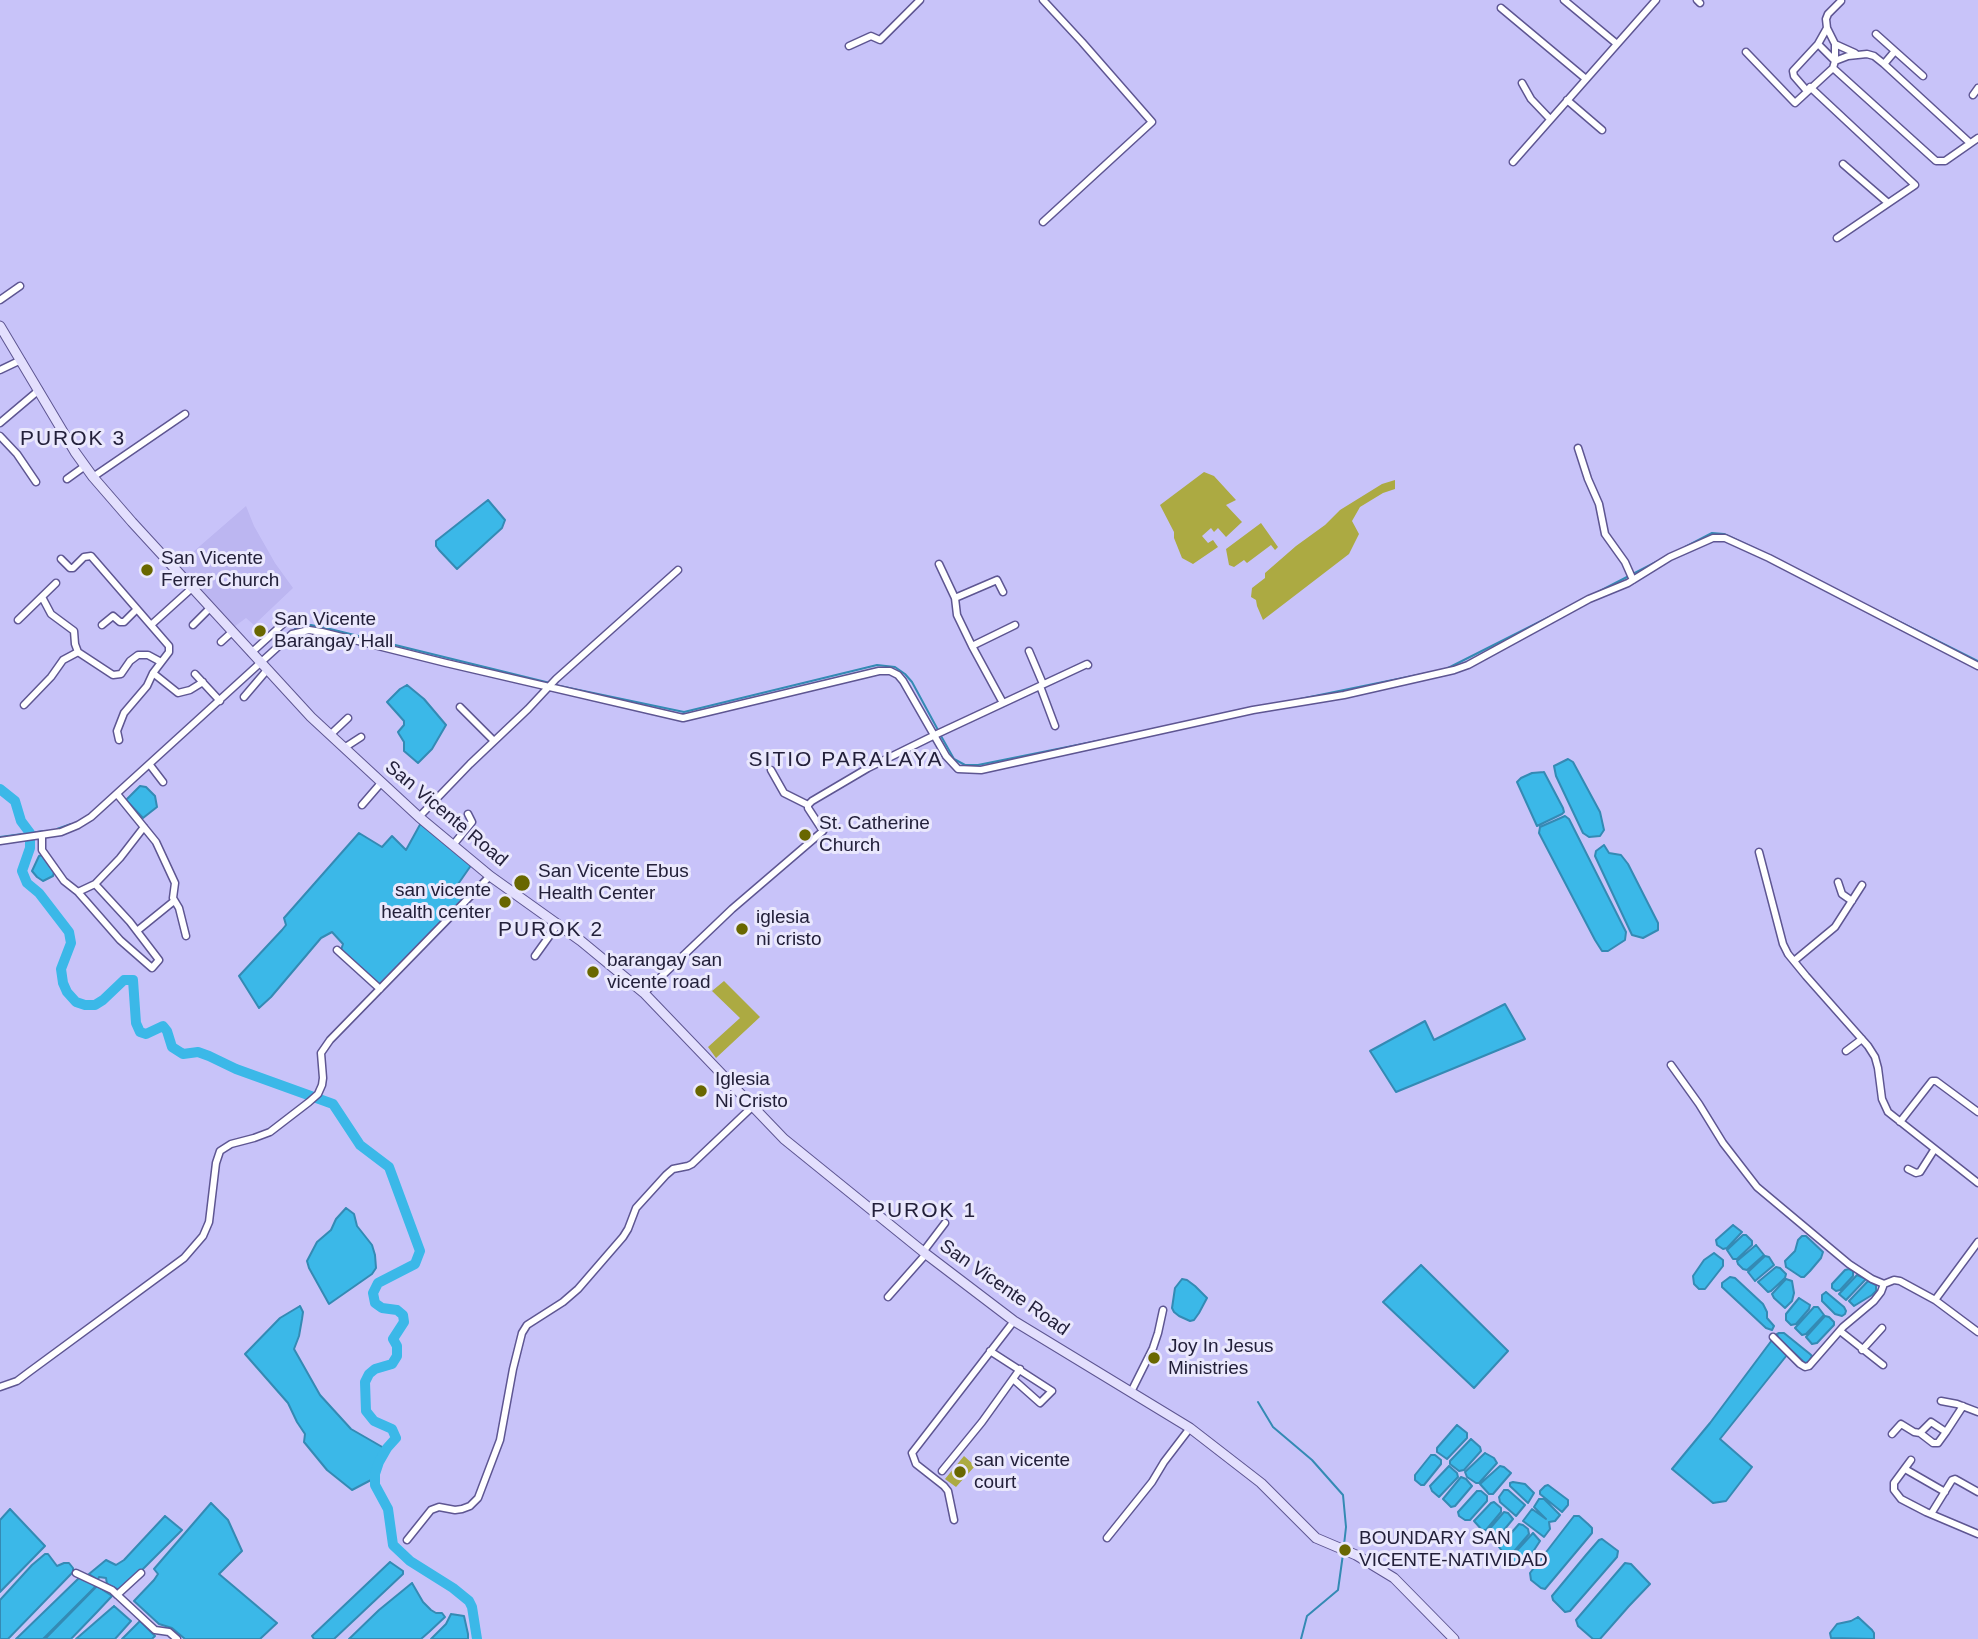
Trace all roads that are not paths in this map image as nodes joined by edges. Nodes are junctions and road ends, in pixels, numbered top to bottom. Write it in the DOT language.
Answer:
graph roads {
  1 [pos="920,0"];
  2 [pos="1043,0"];
  3 [pos="1564,0"];
  4 [pos="1656,0"];
  5 [pos="1841,1"];
  6 [pos="1501,8"];
  7 [pos="1827,28"];
  8 [pos="1876,34"];
  9 [pos="1617,44"];
  10 [pos="1818,44"];
  11 [pos="1835,44"];
  12 [pos="849,46"];
  13 [pos="1895,51"];
  14 [pos="1746,52"];
  15 [pos="1859,54"];
  16 [pos="1834,64"];
  17 [pos="1884,64"];
  18 [pos="1923,76"];
  19 [pos="1586,79"];
  20 [pos="1522,83"];
  21 [pos="1809,89"];
  22 [pos="1567,100"];
  23 [pos="1550,119"];
  24 [pos="1602,130"];
  25 [pos="1978,138"];
  26 [pos="1970,143"];
  27 [pos="1513,162"];
  28 [pos="1843,164"];
  29 [pos="1887,202"];
  30 [pos="1043,222"];
  31 [pos="1837,237"];
  32 [pos="20,286"];
  33 [pos="0,300"];
  34 [pos="0,326"];
  35 [pos="21,360"];
  36 [pos="0,370"];
  37 [pos="39,390"];
  38 [pos="185,414"];
  39 [pos="0,423"];
  40 [pos="0,436"];
  41 [pos="1578,448"];
  42 [pos="85,466"];
  43 [pos="93,477"];
  44 [pos="67,479"];
  45 [pos="36,482"];
  46 [pos="61,559"];
  47 [pos="939,564"];
  48 [pos="678,570"];
  49 [pos="1632,576"];
  50 [pos="56,583"];
  51 [pos="192,588"];
  52 [pos="1003,592"];
  53 [pos="42,597"];
  54 [pos="955,598"];
  55 [pos="210,608"];
  56 [pos="137,609"];
  57 [pos="18,620"];
  58 [pos="284,623"];
  59 [pos="102,625"];
  60 [pos="151,625"];
  61 [pos="193,625"];
  62 [pos="1015,625"];
  63 [pos="232,632"];
  64 [pos="221,642"];
  65 [pos="972,646"];
  66 [pos="1029,651"];
  67 [pos="78,652"];
  68 [pos="251,653"];
  69 [pos="161,662"];
  70 [pos="1088,665"];
  71 [pos="1978,666"];
  72 [pos="264,667"];
  73 [pos="153,673"];
  74 [pos="195,674"];
  75 [pos="203,682"];
  76 [pos="1042,685"];
  77 [pos="550,688"];
  78 [pos="244,697"];
  79 [pos="220,701"];
  80 [pos="1003,703"];
  81 [pos="24,705"];
  82 [pos="460,708"];
  83 [pos="348,718"];
  84 [pos="1055,726"];
  85 [pos="330,735"];
  86 [pos="934,735"];
  87 [pos="362,737"];
  88 [pos="119,740"];
  89 [pos="494,741"];
  90 [pos="344,748"];
  91 [pos="150,765"];
  92 [pos="771,770"];
  93 [pos="163,782"];
  94 [pos="381,783"];
  95 [pos="117,794"];
  96 [pos="362,804"];
  97 [pos="808,804"];
  98 [pos="468,814"];
  99 [pos="419,817"];
  100 [pos="144,827"];
  101 [pos="38,836"];
  102 [pos="0,841"];
  103 [pos="453,845"];
  104 [pos="1759,852"];
  105 [pos="490,876"];
  106 [pos="1838,882"];
  107 [pos="95,884"];
  108 [pos="1862,885"];
  109 [pos="78,892"];
  110 [pos="174,901"];
  111 [pos="1853,901"];
  112 [pos="558,924"];
  113 [pos="137,931"];
  114 [pos="186,936"];
  115 [pos="337,950"];
  116 [pos="534,956"];
  117 [pos="1794,961"];
  118 [pos="380,989"];
  119 [pos="644,993"];
  120 [pos="1862,1039"];
  121 [pos="1846,1051"];
  122 [pos="1671,1065"];
  123 [pos="752,1107"];
  124 [pos="1978,1112"];
  125 [pos="1899,1122"];
  126 [pos="1934,1150"];
  127 [pos="1908,1169"];
  128 [pos="1978,1182"];
  129 [pos="945,1223"];
  130 [pos="1978,1242"];
  131 [pos="924,1253"];
  132 [pos="1884,1284"];
  133 [pos="888,1297"];
  134 [pos="1935,1300"];
  135 [pos="1163,1310"];
  136 [pos="1013,1321"];
  137 [pos="1882,1328"];
  138 [pos="1840,1331"];
  139 [pos="1978,1332"];
  140 [pos="1773,1337"];
  141 [pos="1862,1350"];
  142 [pos="990,1351"];
  143 [pos="1882,1365"];
  144 [pos="1020,1369"];
  145 [pos="1013,1379"];
  146 [pos="0,1387"];
  147 [pos="1131,1392"];
  148 [pos="1941,1401"];
  149 [pos="1963,1406"];
  150 [pos="1978,1412"];
  151 [pos="1190,1429"];
  152 [pos="1946,1432"];
  153 [pos="1920,1433"];
  154 [pos="1892,1434"];
  155 [pos="1911,1460"];
  156 [pos="1905,1469"];
  157 [pos="942,1471"];
  158 [pos="1945,1492"];
  159 [pos="1978,1492"];
  160 [pos="1931,1514"];
  161 [pos="954,1520"];
  162 [pos="1978,1534"];
  163 [pos="1107,1538"];
  164 [pos="407,1541"];
  165 [pos="76,1573"];
  166 [pos="141,1573"];
  167 [pos="117,1595"];
  168 [pos="177,1639"];
  169 [pos="1454,1639"];
  1 -- 12 [label="street"];
  2 -- 30 [label="street"];
  3 -- 9 [label="street"];
  4 -- 9 [label="street"];
  5 -- 7 [label="street"];
  6 -- 19 [label="street"];
  7 -- 10 [label="street"];
  7 -- 11 [label="street"];
  8 -- 13 [label="street"];
  9 -- 19 [label="street"];
  10 -- 16 [label="street"];
  10 -- 21 [label="street"];
  11 -- 15 [label="street"];
  11 -- 16 [label="street"];
  13 -- 17 [label="street"];
  13 -- 18 [label="street"];
  14 -- 21 [label="street"];
  15 -- 16 [label="street"];
  15 -- 17 [label="street"];
  16 -- 21 [label="street"];
  16 -- 26 [label="street"];
  17 -- 26 [label="street"];
  19 -- 22 [label="street"];
  20 -- 23 [label="street"];
  21 -- 29 [label="street"];
  22 -- 23 [label="street"];
  22 -- 24 [label="street"];
  23 -- 27 [label="street"];
  25 -- 26 [label="street"];
  28 -- 29 [label="street"];
  29 -- 31 [label="street"];
  32 -- 33 [label="street"];
  34 -- 35 [label="street, San Vicente Road"];
  35 -- 36 [label="street"];
  35 -- 37 [label="street, San Vicente Road"];
  37 -- 39 [label="street"];
  37 -- 42 [label="street, San Vicente Road"];
  38 -- 43 [label="street"];
  40 -- 45 [label="street"];
  41 -- 49 [label="street"];
  42 -- 43 [label="street, San Vicente Road"];
  42 -- 44 [label="street"];
  43 -- 51 [label="street, San Vicente Road"];
  46 -- 56 [label="street"];
  47 -- 54 [label="street"];
  48 -- 77 [label="street"];
  49 -- 71 [label="street"];
  49 -- 86 [label="street"];
  50 -- 53 [label="street"];
  51 -- 55 [label="street, San Vicente Road"];
  51 -- 60 [label="street"];
  52 -- 54 [label="street"];
  53 -- 57 [label="street"];
  53 -- 67 [label="street"];
  54 -- 65 [label="street"];
  55 -- 61 [label="street"];
  55 -- 63 [label="street, San Vicente Road"];
  56 -- 59 [label="street"];
  56 -- 60 [label="street"];
  58 -- 68 [label="street"];
  60 -- 69 [label="street"];
  62 -- 65 [label="street"];
  63 -- 64 [label="street"];
  63 -- 68 [label="street, San Vicente Road"];
  65 -- 80 [label="street"];
  66 -- 76 [label="street"];
  67 -- 69 [label="street"];
  67 -- 81 [label="street"];
  68 -- 72 [label="street, San Vicente Road"];
  69 -- 73 [label="street"];
  70 -- 76 [label="street"];
  72 -- 77 [label="street"];
  72 -- 78 [label="street"];
  72 -- 79 [label="street"];
  72 -- 85 [label="street, San Vicente Road"];
  73 -- 75 [label="street"];
  73 -- 88 [label="street"];
  74 -- 75 [label="street"];
  75 -- 79 [label="street"];
  76 -- 80 [label="street"];
  76 -- 84 [label="street"];
  77 -- 86 [label="street"];
  77 -- 89 [label="street"];
  79 -- 91 [label="street"];
  80 -- 86 [label="street"];
  82 -- 89 [label="street"];
  83 -- 85 [label="street"];
  85 -- 90 [label="street, San Vicente Road"];
  86 -- 97 [label="street"];
  87 -- 90 [label="street"];
  89 -- 99 [label="street"];
  90 -- 94 [label="street, San Vicente Road"];
  91 -- 93 [label="street"];
  91 -- 95 [label="street"];
  92 -- 97 [label="street"];
  94 -- 96 [label="street"];
  94 -- 99 [label="street, San Vicente Road"];
  95 -- 100 [label="street"];
  95 -- 101 [label="street"];
  97 -- 119 [label="street"];
  98 -- 103 [label="street"];
  99 -- 103 [label="street, San Vicente Road"];
  100 -- 107 [label="street"];
  100 -- 110 [label="street"];
  101 -- 102 [label="street"];
  101 -- 109 [label="street"];
  103 -- 105 [label="street, San Vicente Road"];
  104 -- 117 [label="street"];
  105 -- 112 [label="street, San Vicente Road"];
  105 -- 118 [label="street"];
  106 -- 111 [label="street"];
  107 -- 109 [label="street"];
  107 -- 113 [label="street"];
  108 -- 111 [label="street"];
  109 -- 113 [label="street"];
  110 -- 113 [label="street"];
  110 -- 114 [label="street"];
  111 -- 117 [label="street"];
  112 -- 116 [label="street"];
  112 -- 119 [label="street, San Vicente Road"];
  115 -- 118 [label="street"];
  117 -- 120 [label="street"];
  118 -- 146 [label="street"];
  119 -- 123 [label="street, San Vicente Road"];
  120 -- 121 [label="street"];
  120 -- 125 [label="street"];
  122 -- 132 [label="street"];
  123 -- 131 [label="street, San Vicente Road"];
  123 -- 164 [label="street"];
  124 -- 125 [label="street"];
  125 -- 126 [label="street"];
  126 -- 127 [label="street"];
  126 -- 128 [label="street"];
  129 -- 131 [label="street"];
  130 -- 134 [label="street"];
  131 -- 133 [label="street"];
  131 -- 136 [label="street, San Vicente Road"];
  132 -- 134 [label="street"];
  132 -- 138 [label="street"];
  134 -- 139 [label="street"];
  135 -- 147 [label="street"];
  136 -- 142 [label="street"];
  136 -- 147 [label="street, San Vicente Road"];
  137 -- 141 [label="street"];
  138 -- 140 [label="street"];
  138 -- 141 [label="street"];
  141 -- 143 [label="street"];
  142 -- 144 [label="street"];
  142 -- 161 [label="street"];
  144 -- 145 [label="street"];
  144 -- 145 [label="street"];
  145 -- 157 [label="street"];
  147 -- 151 [label="street, San Vicente Road"];
  148 -- 149 [label="street"];
  149 -- 150 [label="street"];
  149 -- 152 [label="street"];
  151 -- 163 [label="street"];
  151 -- 169 [label="street, San Vicente Road"];
  152 -- 153 [label="street"];
  152 -- 153 [label="street"];
  153 -- 154 [label="street"];
  155 -- 156 [label="street"];
  156 -- 158 [label="street"];
  156 -- 160 [label="street"];
  158 -- 159 [label="street"];
  158 -- 160 [label="street"];
  160 -- 162 [label="street"];
  165 -- 167 [label="street"];
  166 -- 167 [label="street"];
  167 -- 168 [label="street"];
}
